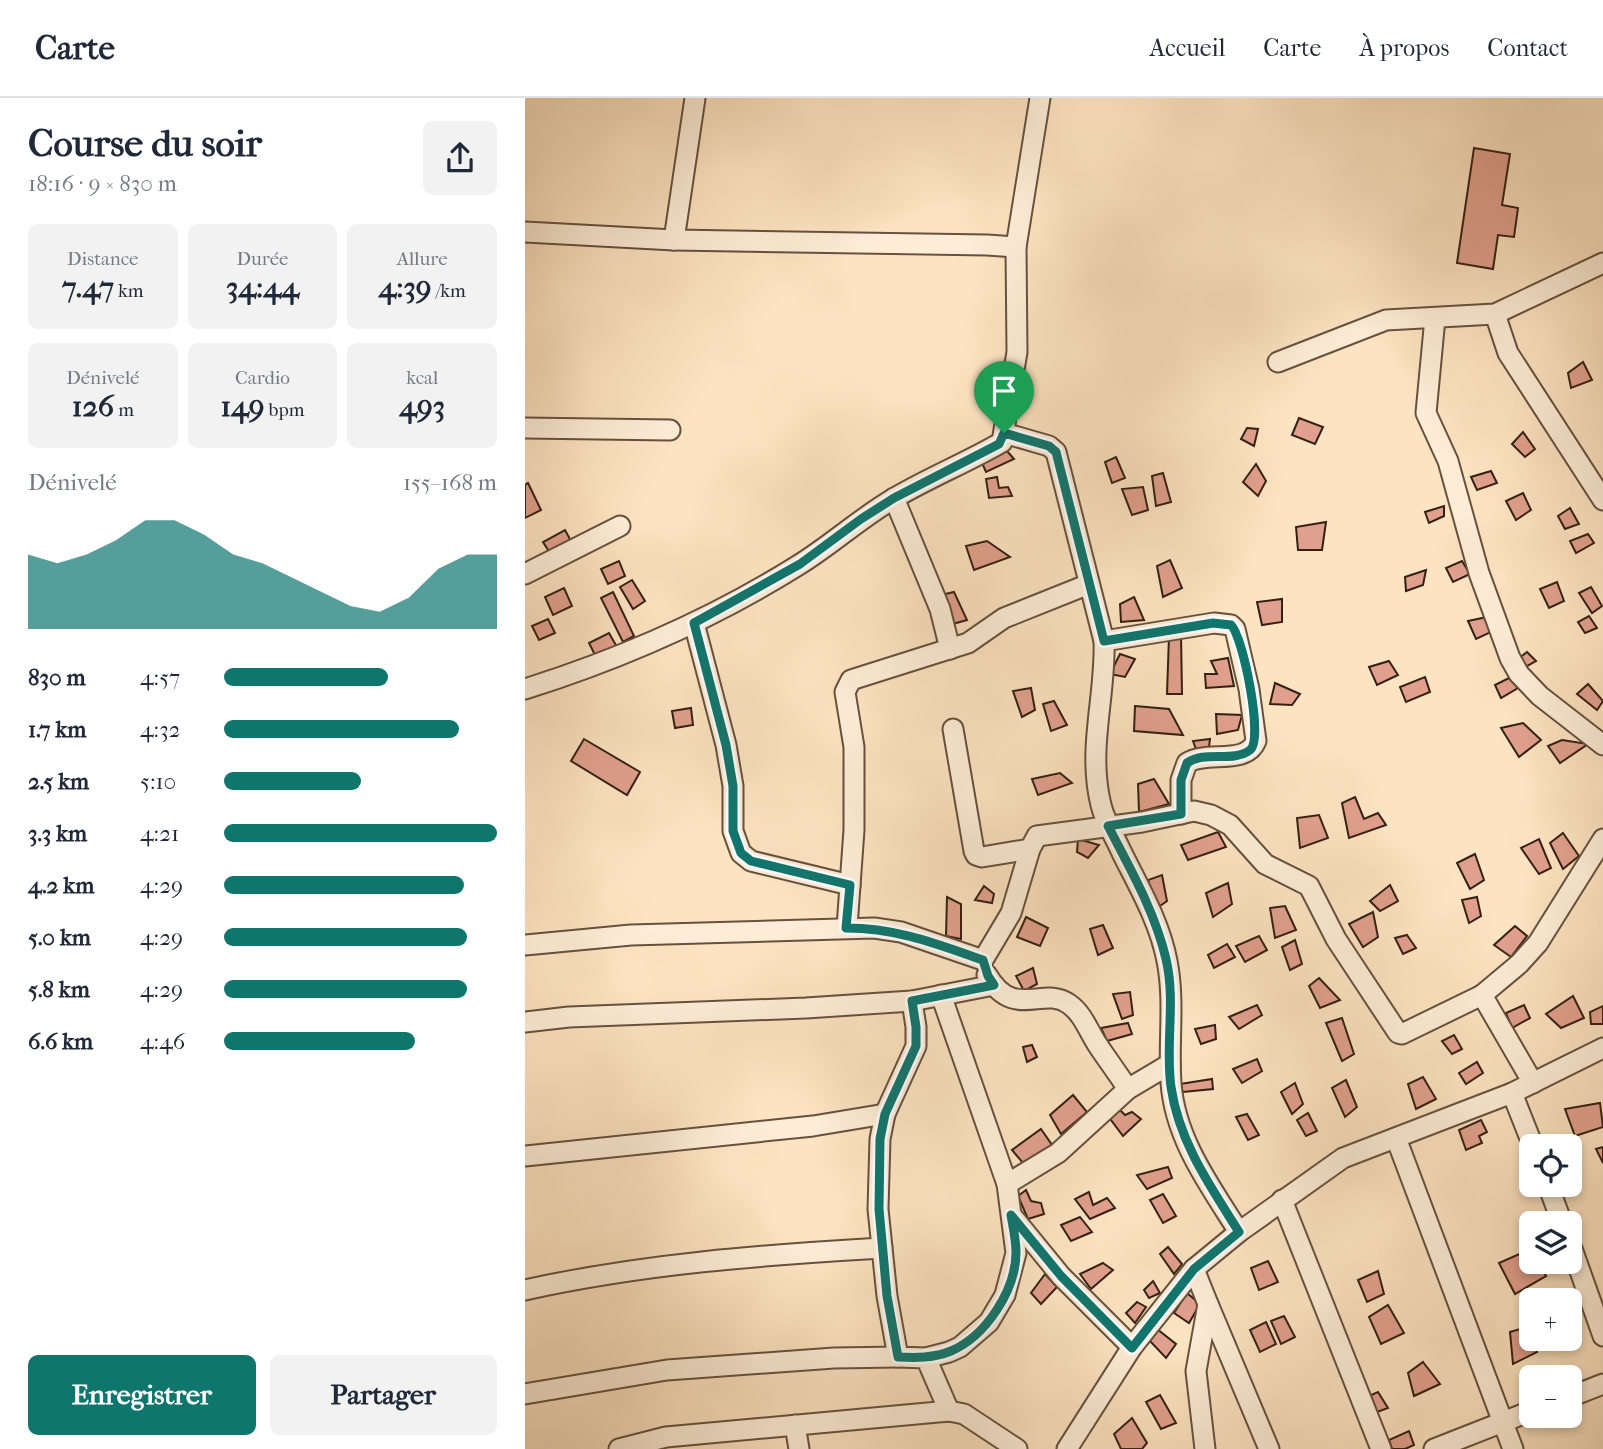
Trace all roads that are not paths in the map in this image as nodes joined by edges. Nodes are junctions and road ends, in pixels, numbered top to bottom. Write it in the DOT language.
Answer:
graph roads {
  1 [pos="695,98"];
  2 [pos="1040,98"];
  3 [pos="525,232"];
  4 [pos="674,240"];
  5 [pos="1016,247"];
  6 [pos="1603,263"];
  7 [pos="1495,314"];
  8 [pos="1435,318"];
  9 [pos="1278,362"];
  10 [pos="525,428"];
  11 [pos="670,430"];
  12 [pos="1004,433"];
  13 [pos="894,498"];
  14 [pos="1603,500"];
  15 [pos="620,526"];
  16 [pos="525,574"];
  17 [pos="1089,584"];
  18 [pos="694,623"];
  19 [pos="1104,641"];
  20 [pos="950,649"];
  21 [pos="525,688"];
  22 [pos="953,729"];
  23 [pos="1603,745"];
  24 [pos="1181,814"];
  25 [pos="1108,826"];
  26 [pos="1603,839"];
  27 [pos="1030,849"];
  28 [pos="850,885"];
  29 [pos="846,928"];
  30 [pos="525,945"];
  31 [pos="983,960"];
  32 [pos="994,985"];
  33 [pos="941,995"];
  34 [pos="1482,995"];
  35 [pos="912,1001"];
  36 [pos="525,1022"];
  37 [pos="1603,1048"];
  38 [pos="1170,1064"];
  39 [pos="1533,1083"];
  40 [pos="1128,1090"];
  41 [pos="1513,1093"];
  42 [pos="885,1114"];
  43 [pos="1528,1134"];
  44 [pos="1396,1138"];
  45 [pos="525,1156"];
  46 [pos="1007,1184"];
  47 [pos="1282,1200"];
  48 [pos="1011,1215"];
  49 [pos="1239,1232"];
  50 [pos="882,1248"];
  51 [pos="1194,1269"];
  52 [pos="1581,1274"];
  53 [pos="525,1290"];
  54 [pos="1208,1304"];
  55 [pos="1603,1336"];
  56 [pos="1132,1348"];
  57 [pos="898,1357"];
  58 [pos="926,1358"];
  59 [pos="1603,1384"];
  60 [pos="1582,1392"];
  61 [pos="525,1394"];
  62 [pos="949,1411"];
  63 [pos="1519,1416"];
  64 [pos="1501,1423"];
  65 [pos="795,1425"];
  66 [pos="619,1449"];
  67 [pos="799,1449"];
  68 [pos="1017,1449"];
  69 [pos="1067,1449"];
  70 [pos="1205,1449"];
  71 [pos="1269,1449"];
  72 [pos="1381,1449"];
  73 [pos="1434,1449"];
  74 [pos="1513,1449"];
  1 -- 4 [label="street"];
  2 -- 5 [label="street"];
  3 -- 4 [label="street"];
  4 -- 5 [label="street"];
  5 -- 12 [label="street"];
  6 -- 7 [label="street"];
  7 -- 8 [label="street"];
  7 -- 14 [label="street"];
  8 -- 9 [label="street"];
  8 -- 23 [label="street"];
  10 -- 11 [label="street"];
  12 -- 13 [label="street"];
  12 -- 17 [label="street"];
  13 -- 18 [label="street"];
  13 -- 20 [label="street"];
  15 -- 16 [label="street"];
  17 -- 19 [label="street"];
  17 -- 20 [label="street"];
  18 -- 21 [label="street"];
  18 -- 28 [label="street"];
  19 -- 24 [label="street"];
  19 -- 25 [label="street"];
  20 -- 28 [label="street"];
  22 -- 27 [label="street"];
  24 -- 25 [label="street"];
  24 -- 34 [label="street"];
  25 -- 27 [label="street"];
  25 -- 38 [label="street"];
  26 -- 34 [label="street"];
  27 -- 31 [label="street"];
  28 -- 29 [label="street"];
  29 -- 30 [label="street"];
  29 -- 31 [label="street"];
  31 -- 32 [label="street"];
  32 -- 33 [label="street"];
  32 -- 40 [label="street"];
  33 -- 35 [label="street"];
  33 -- 46 [label="street"];
  34 -- 39 [label="street"];
  35 -- 36 [label="street"];
  35 -- 42 [label="street"];
  37 -- 39 [label="street"];
  38 -- 40 [label="street"];
  38 -- 49 [label="street"];
  39 -- 41 [label="street"];
  40 -- 46 [label="street"];
  41 -- 43 [label="street"];
  41 -- 44 [label="street"];
  42 -- 45 [label="street"];
  42 -- 50 [label="street"];
  44 -- 47 [label="street"];
  44 -- 64 [label="street"];
  46 -- 48 [label="street"];
  47 -- 49 [label="street"];
  47 -- 72 [label="street"];
  48 -- 56 [label="street"];
  48 -- 58 [label="street"];
  49 -- 51 [label="street"];
  50 -- 53 [label="street"];
  50 -- 57 [label="street"];
  51 -- 54 [label="street"];
  51 -- 56 [label="street"];
  52 -- 55 [label="street"];
  54 -- 70 [label="street"];
  54 -- 71 [label="street"];
  56 -- 69 [label="street"];
  57 -- 58 [label="street"];
  57 -- 61 [label="street"];
  58 -- 62 [label="street"];
  59 -- 60 [label="street"];
  62 -- 65 [label="street"];
  62 -- 68 [label="street"];
  63 -- 64 [label="street"];
  64 -- 73 [label="street"];
  64 -- 74 [label="street"];
  65 -- 66 [label="street"];
  65 -- 67 [label="street"];
}
